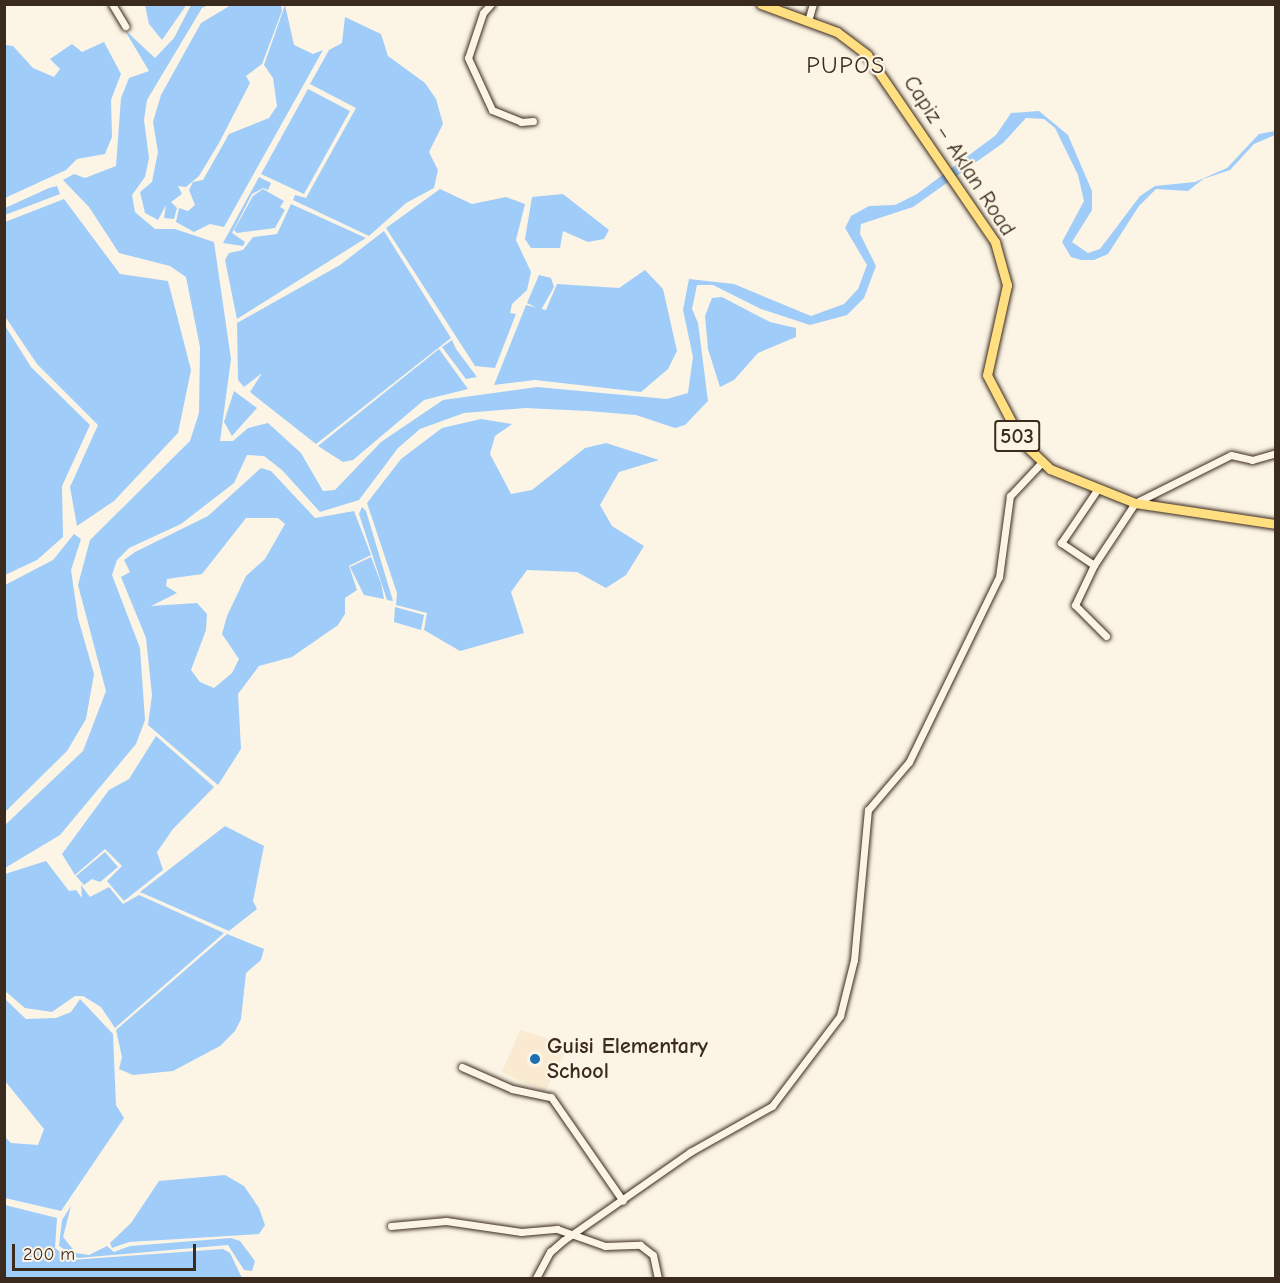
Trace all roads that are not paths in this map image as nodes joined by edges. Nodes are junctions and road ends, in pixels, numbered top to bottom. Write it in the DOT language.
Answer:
graph roads {
  1 [pos="112,4"];
  2 [pos="491,4"];
  3 [pos="761,4"];
  4 [pos="813,4"];
  5 [pos="808,21"];
  6 [pos="125,26"];
  7 [pos="534,121"];
  8 [pos="1275,453"];
  9 [pos="1042,462"];
  10 [pos="1097,490"];
  11 [pos="1135,503"];
  12 [pos="1275,524"];
  13 [pos="1094,565"];
  14 [pos="1106,636"];
  15 [pos="462,1067"];
  16 [pos="623,1201"];
  17 [pos="391,1226"];
  18 [pos="574,1234"];
  19 [pos="536,1278"];
  20 [pos="658,1278"];
  1 -- 6 [label="street"];
  2 -- 7 [label="street"];
  3 -- 5 [label="main road, Capiz – Aklan Road / 503"];
  4 -- 5 [label="street"];
  5 -- 9 [label="main road, Capiz – Aklan Road / 503"];
  8 -- 11 [label="street"];
  9 -- 10 [label="main road, Capiz – Aklan Road / 503"];
  9 -- 16 [label="street"];
  10 -- 11 [label="main road, Capiz – Aklan Road / 503"];
  10 -- 13 [label="street"];
  11 -- 12 [label="main road, Capiz – Aklan Road / 503"];
  11 -- 13 [label="street"];
  13 -- 14 [label="street"];
  15 -- 16 [label="street"];
  16 -- 18 [label="street"];
  17 -- 18 [label="street"];
  18 -- 19 [label="street"];
  18 -- 20 [label="street"];
}
